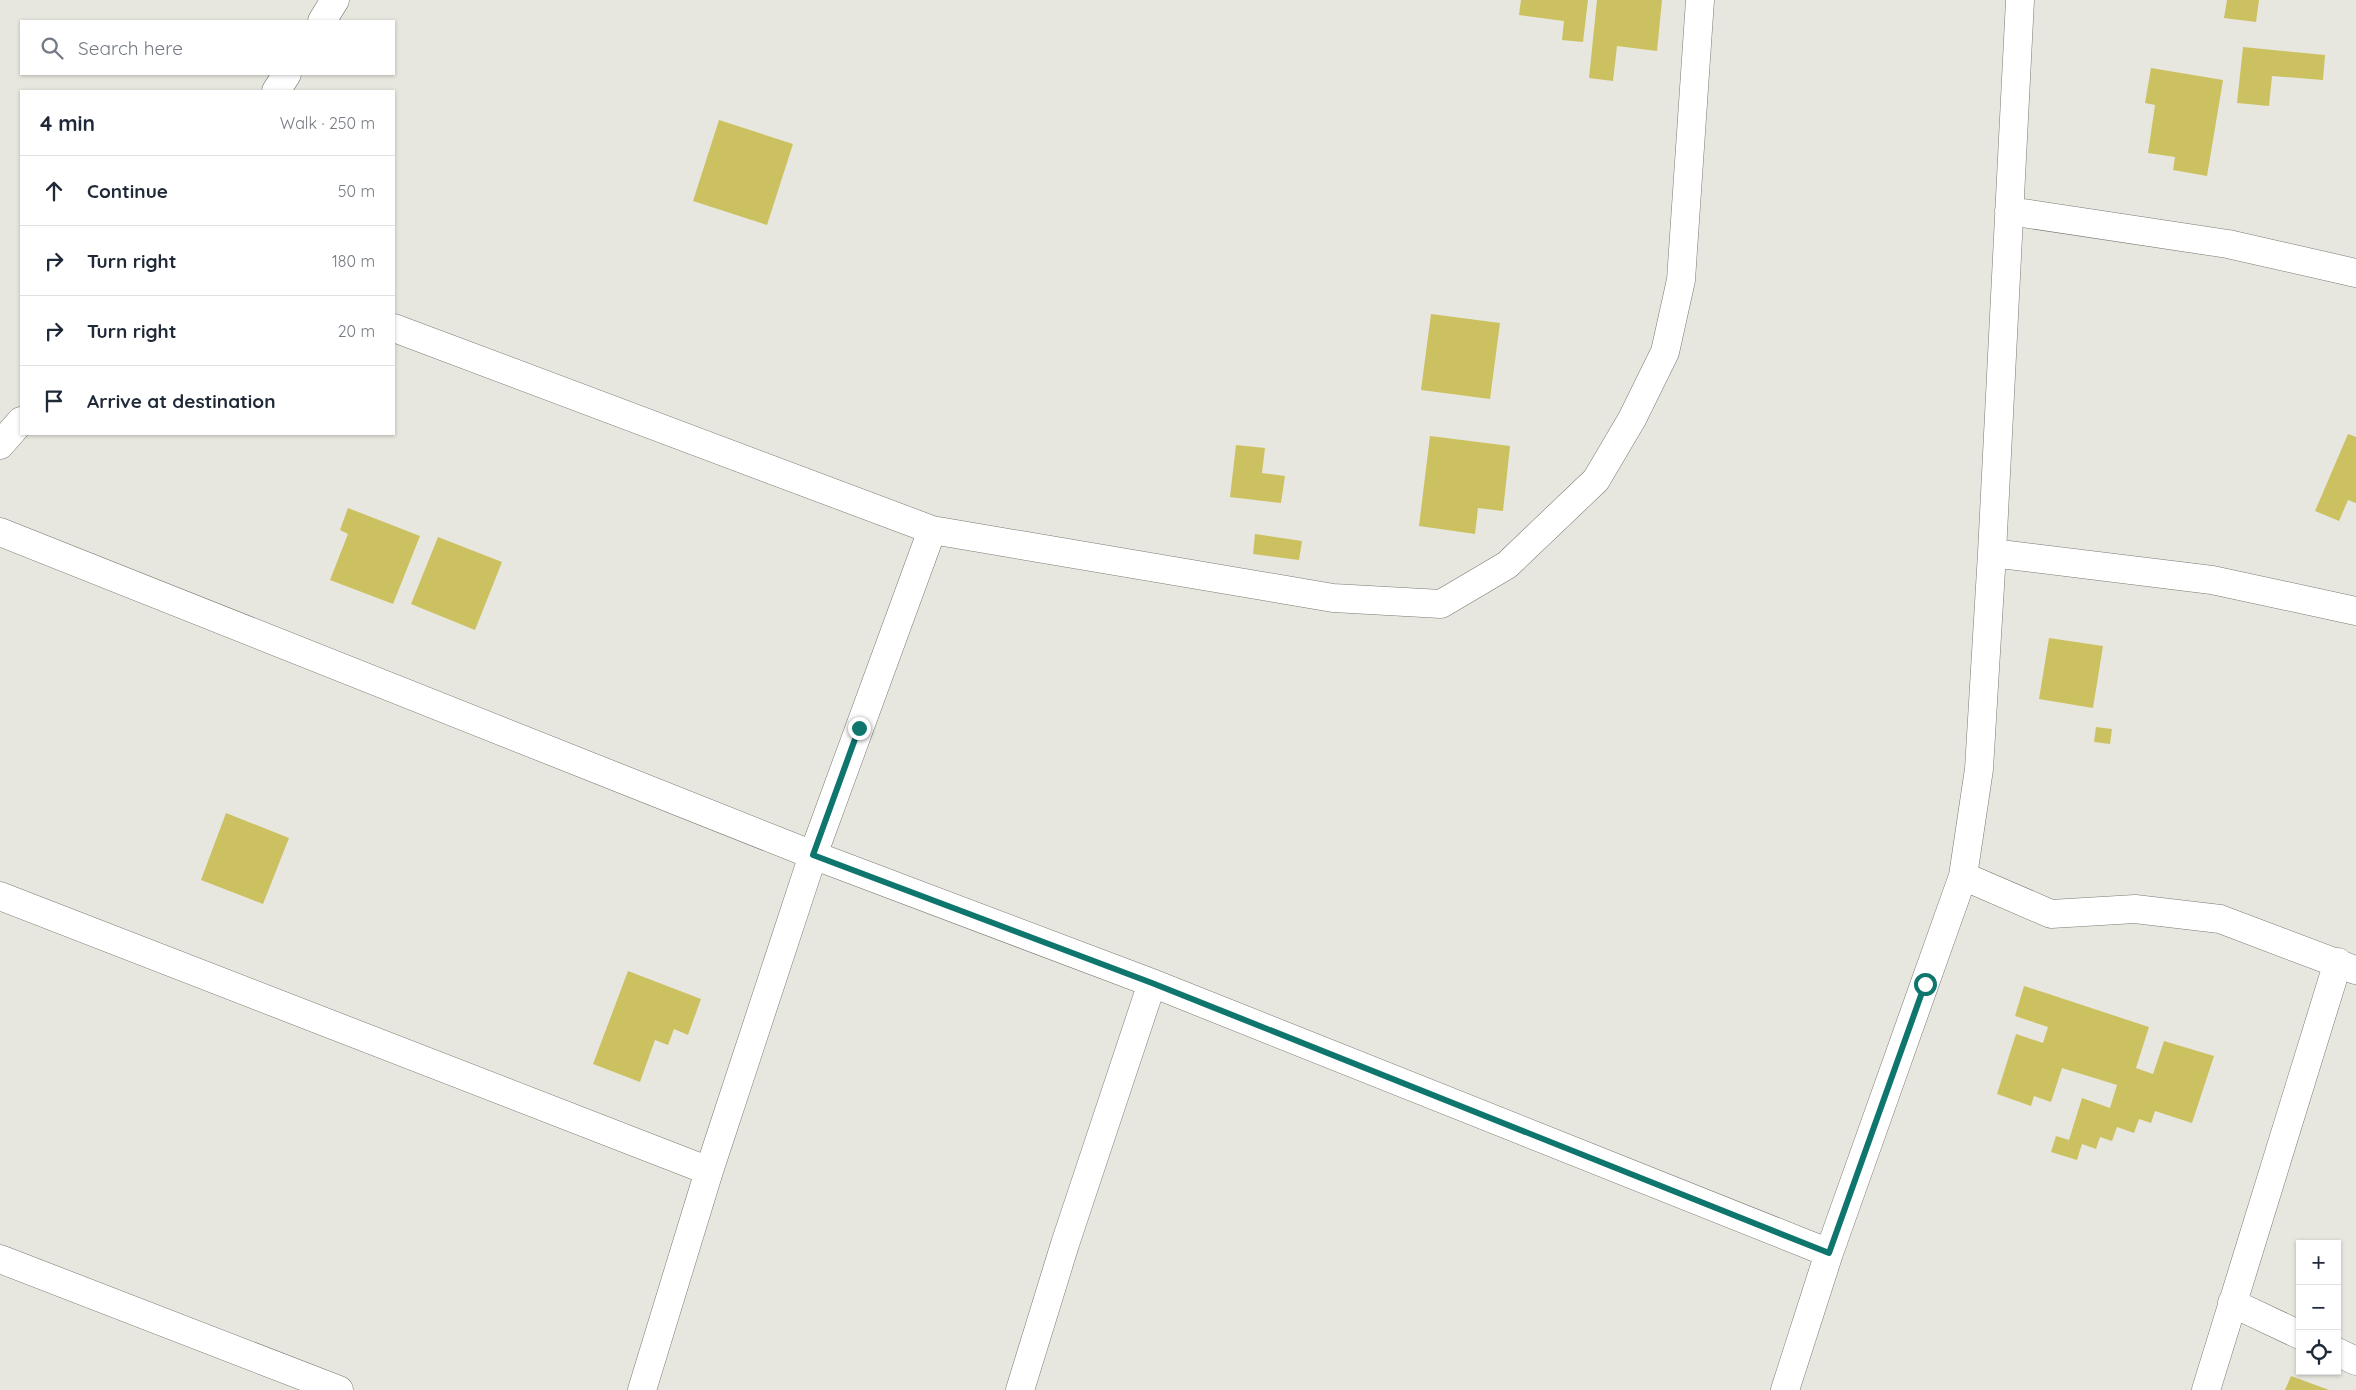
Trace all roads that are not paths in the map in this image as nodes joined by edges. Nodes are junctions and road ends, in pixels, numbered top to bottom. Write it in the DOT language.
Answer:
graph roads {
  1 [pos="336,0"];
  2 [pos="1700,0"];
  3 [pos="2020,0"];
  4 [pos="323,20"];
  5 [pos="286,75"];
  6 [pos="277,90"];
  7 [pos="2009,211"];
  8 [pos="2356,273"];
  9 [pos="395,328"];
  10 [pos="20,422"];
  11 [pos="0,445"];
  12 [pos="932,530"];
  13 [pos="0,532"];
  14 [pos="1992,553"];
  15 [pos="2356,611"];
  16 [pos="813,855"];
  17 [pos="1963,876"];
  18 [pos="0,896"];
  19 [pos="2347,967"];
  20 [pos="1152,983"];
  21 [pos="709,1171"];
  22 [pos="1829,1253"];
  23 [pos="0,1259"];
  24 [pos="2232,1303"];
  25 [pos="2296,1332"];
  26 [pos="2341,1354"];
  27 [pos="2356,1361"];
  28 [pos="339,1390"];
  29 [pos="642,1390"];
  30 [pos="1020,1390"];
  31 [pos="1785,1390"];
  32 [pos="2206,1390"];
  1 -- 4 [label="street"];
  2 -- 12 [label="street"];
  3 -- 7 [label="street"];
  5 -- 6 [label="street"];
  7 -- 8 [label="street"];
  7 -- 14 [label="street"];
  9 -- 12 [label="street"];
  10 -- 11 [label="street"];
  12 -- 16 [label="street"];
  13 -- 16 [label="street"];
  14 -- 15 [label="street"];
  14 -- 17 [label="street"];
  16 -- 20 [label="street"];
  16 -- 21 [label="street"];
  17 -- 19 [label="street"];
  17 -- 22 [label="street"];
  18 -- 21 [label="street"];
  19 -- 24 [label="street"];
  20 -- 22 [label="street"];
  20 -- 30 [label="street"];
  21 -- 29 [label="street"];
  22 -- 31 [label="street"];
  23 -- 28 [label="street"];
  24 -- 25 [label="street"];
  24 -- 32 [label="street"];
  26 -- 27 [label="street"];
}
